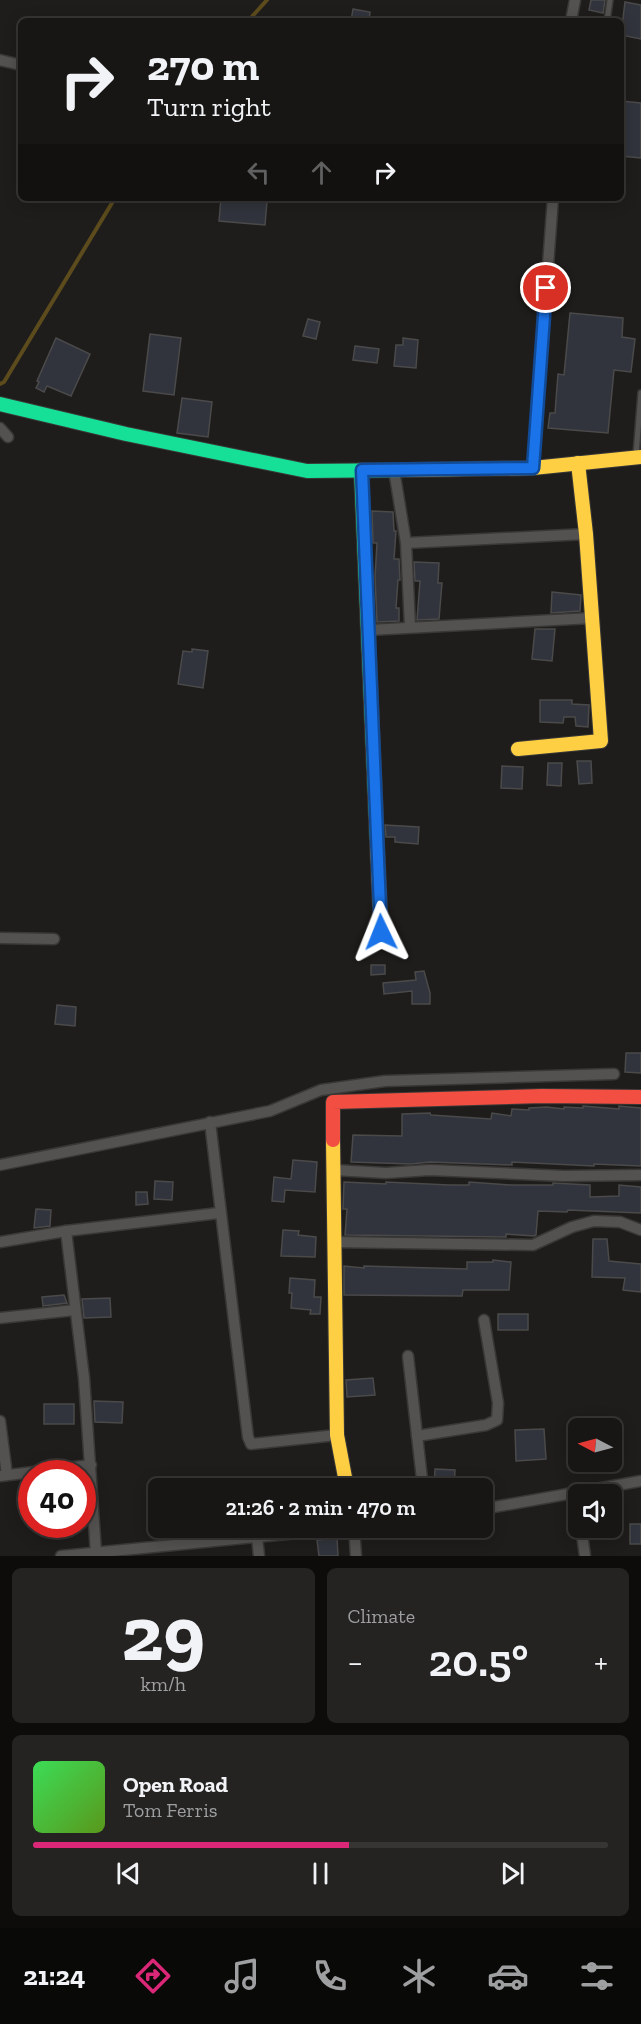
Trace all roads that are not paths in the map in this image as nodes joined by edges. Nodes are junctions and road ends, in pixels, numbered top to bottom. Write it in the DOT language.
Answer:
graph roads {
  1 [pos="575,0"];
  2 [pos="610,0"];
  3 [pos="572,18"];
  4 [pos="607,18"];
  5 [pos="0,60"];
  6 [pos="18,64"];
  7 [pos="553,201"];
  8 [pos="641,393"];
  9 [pos="5,405"];
  10 [pos="0,428"];
  11 [pos="8,437"];
  12 [pos="638,457"];
  13 [pos="578,463"];
  14 [pos="533,468"];
  15 [pos="362,470"];
  16 [pos="394,470"];
  17 [pos="586,534"];
  18 [pos="406,543"];
  19 [pos="592,618"];
  20 [pos="410,626"];
  21 [pos="369,630"];
  22 [pos="518,749"];
  23 [pos="381,932"];
  24 [pos="0,938"];
  25 [pos="54,939"];
  26 [pos="614,1074"];
  27 [pos="641,1097"];
  28 [pos="210,1122"];
  29 [pos="0,1165"];
  30 [pos="334,1170"];
  31 [pos="641,1175"];
  32 [pos="219,1213"];
  33 [pos="641,1230"];
  34 [pos="66,1231"];
  35 [pos="0,1242"];
  36 [pos="334,1242"];
  37 [pos="75,1310"];
  38 [pos="0,1318"];
  39 [pos="484,1320"];
  40 [pos="408,1356"];
  41 [pos="0,1421"];
  42 [pos="337,1436"];
  43 [pos="417,1436"];
  44 [pos="90,1460"];
  45 [pos="4,1475"];
  46 [pos="345,1478"];
  47 [pos="422,1478"];
  48 [pos="641,1481"];
  49 [pos="622,1485"];
  50 [pos="568,1494"];
  51 [pos="493,1507"];
  52 [pos="95,1538"];
  53 [pos="246,1538"];
  54 [pos="257,1538"];
  55 [pos="355,1538"];
  56 [pos="583,1538"];
  57 [pos="96,1552"];
  58 [pos="61,1556"];
  59 [pos="259,1556"];
  60 [pos="356,1556"];
  61 [pos="585,1556"];
  1 -- 3 [label="street"];
  2 -- 4 [label="lane"];
  5 -- 6 [label="street"];
  7 -- 14 [label="street"];
  8 -- 12 [label="lane"];
  9 -- 15 [label="street"];
  10 -- 11 [label="street"];
  12 -- 13 [label="street"];
  13 -- 14 [label="street"];
  13 -- 17 [label="street"];
  14 -- 16 [label="street"];
  15 -- 16 [label="street"];
  15 -- 21 [label="street"];
  16 -- 18 [label="street"];
  17 -- 18 [label="street"];
  17 -- 19 [label="street"];
  18 -- 20 [label="street"];
  19 -- 20 [label="street"];
  19 -- 22 [label="street"];
  20 -- 21 [label="street"];
  21 -- 23 [label="street"];
  24 -- 25 [label="street"];
  26 -- 28 [label="street"];
  27 -- 30 [label="street"];
  28 -- 29 [label="street"];
  28 -- 32 [label="street"];
  30 -- 31 [label="street"];
  30 -- 36 [label="street"];
  32 -- 34 [label="street"];
  32 -- 42 [label="street"];
  33 -- 36 [label="street"];
  34 -- 35 [label="street"];
  34 -- 37 [label="street"];
  36 -- 42 [label="street"];
  37 -- 38 [label="street"];
  37 -- 44 [label="street"];
  39 -- 43 [label="street"];
  40 -- 43 [label="street"];
  41 -- 45 [label="street"];
  42 -- 46 [label="street"];
  43 -- 47 [label="street"];
  48 -- 49 [label="street"];
  50 -- 51 [label="street"];
  52 -- 57 [label="street"];
  53 -- 57 [label="street"];
  54 -- 59 [label="street"];
  55 -- 60 [label="street"];
  56 -- 61 [label="street"];
  57 -- 58 [label="street"];
}
